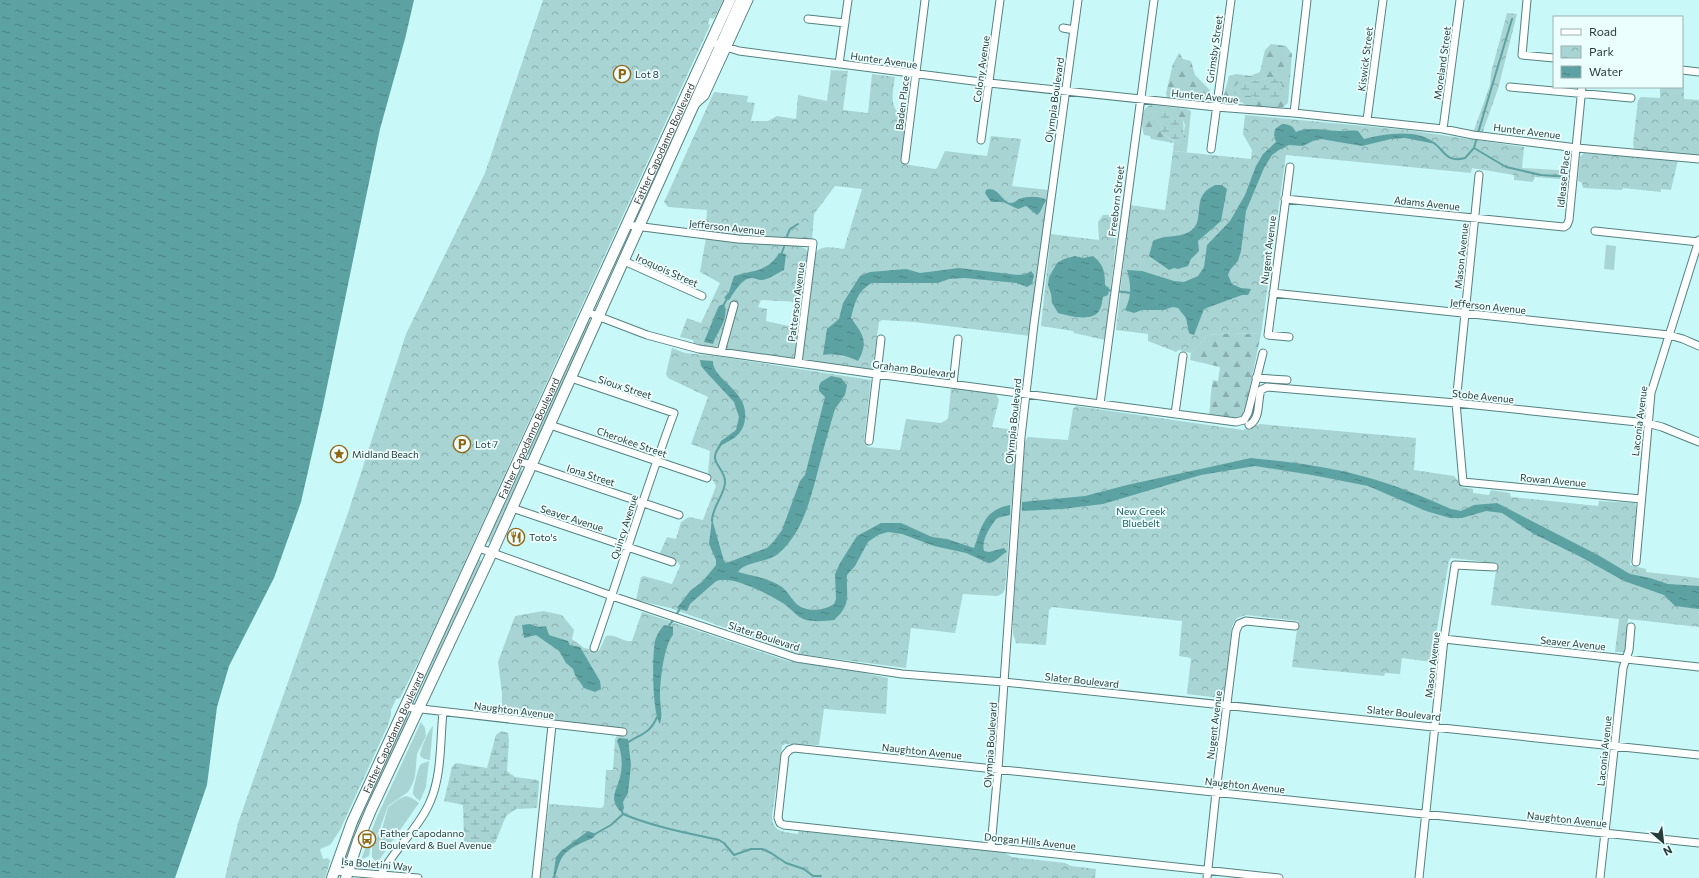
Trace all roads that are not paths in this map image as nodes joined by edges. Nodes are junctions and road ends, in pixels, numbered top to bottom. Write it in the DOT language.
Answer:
graph roads {
  1 [pos="730,0"];
  2 [pos="741,0"];
  3 [pos="749,0"];
  4 [pos="848,0"];
  5 [pos="925,0"];
  6 [pos="1000,0"];
  7 [pos="1078,0"];
  8 [pos="1154,0"];
  9 [pos="1231,0"];
  10 [pos="1307,0"];
  11 [pos="1383,0"];
  12 [pos="1460,0"];
  13 [pos="1527,0"];
  14 [pos="808,19"];
  15 [pos="845,23"];
  16 [pos="1063,28"];
  17 [pos="1074,30"];
  18 [pos="719,45"];
  19 [pos="1553,58"];
  20 [pos="839,64"];
  21 [pos="1683,70"];
  22 [pos="1699,72"];
  23 [pos="915,74"];
  24 [pos="989,83"];
  25 [pos="1510,87"];
  26 [pos="1582,90"];
  27 [pos="1066,91"];
  28 [pos="1140,98"];
  29 [pos="1631,98"];
  30 [pos="1216,108"];
  31 [pos="1294,113"];
  32 [pos="1368,120"];
  33 [pos="1443,128"];
  34 [pos="981,140"];
  35 [pos="1211,148"];
  36 [pos="1577,148"];
  37 [pos="905,160"];
  38 [pos="1699,160"];
  39 [pos="1290,167"];
  40 [pos="1479,175"];
  41 [pos="1285,199"];
  42 [pos="632,215"];
  43 [pos="1475,218"];
  44 [pos="627,225"];
  45 [pos="1567,225"];
  46 [pos="640,226"];
  47 [pos="1595,231"];
  48 [pos="1699,242"];
  49 [pos="813,243"];
  50 [pos="624,261"];
  51 [pos="1273,293"];
  52 [pos="702,296"];
  53 [pos="734,305"];
  54 [pos="587,312"];
  55 [pos="1465,314"];
  56 [pos="599,317"];
  57 [pos="1289,336"];
  58 [pos="1669,336"];
  59 [pos="881,339"];
  60 [pos="958,339"];
  61 [pos="1699,346"];
  62 [pos="721,352"];
  63 [pos="1263,353"];
  64 [pos="1183,356"];
  65 [pos="798,363"];
  66 [pos="876,374"];
  67 [pos="571,378"];
  68 [pos="1256,378"];
  69 [pos="1287,380"];
  70 [pos="953,384"];
  71 [pos="1025,394"];
  72 [pos="1456,403"];
  73 [pos="1100,404"];
  74 [pos="674,413"];
  75 [pos="1175,414"];
  76 [pos="1246,422"];
  77 [pos="1647,423"];
  78 [pos="550,425"];
  79 [pos="869,441"];
  80 [pos="1699,442"];
  81 [pos="656,460"];
  82 [pos="519,461"];
  83 [pos="530,466"];
  84 [pos="707,478"];
  85 [pos="1463,482"];
  86 [pos="1641,499"];
  87 [pos="642,503"];
  88 [pos="512,508"];
  89 [pos="679,515"];
  90 [pos="627,546"];
  91 [pos="479,548"];
  92 [pos="491,553"];
  93 [pos="672,562"];
  94 [pos="1636,562"];
  95 [pos="1494,567"];
  96 [pos="612,596"];
  97 [pos="1295,626"];
  98 [pos="1631,627"];
  99 [pos="1444,639"];
  100 [pos="594,648"];
  101 [pos="1626,659"];
  102 [pos="1699,666"];
  103 [pos="1004,682"];
  104 [pos="1226,705"];
  105 [pos="404,707"];
  106 [pos="417,710"];
  107 [pos="443,712"];
  108 [pos="552,725"];
  109 [pos="1435,727"];
  110 [pos="623,732"];
  111 [pos="1614,746"];
  112 [pos="1699,755"];
  113 [pos="998,769"];
  114 [pos="1216,792"];
  115 [pos="1426,814"];
  116 [pos="780,823"];
  117 [pos="1605,833"];
  118 [pos="1699,843"];
  119 [pos="992,847"];
  120 [pos="333,874"];
  121 [pos="1207,874"];
  122 [pos="346,875"];
  123 [pos="379,876"];
  124 [pos="418,878"];
  125 [pos="536,878"];
  126 [pos="1279,878"];
  127 [pos="1419,878"];
  128 [pos="1600,878"];
  1 -- 18 [label="main road, Father Capodanno Boulevard"];
  2 -- 18 [label="main road, Father Capodanno Boulevard"];
  3 -- 18 [label="street, Father Capodanno Boulevard"];
  4 -- 15 [label="street"];
  5 -- 23 [label="street, Baden Place"];
  6 -- 24 [label="street, Colony Avenue"];
  7 -- 17 [label="street, Olympia Boulevard"];
  8 -- 28 [label="street, Freeborn Street"];
  9 -- 30 [label="street, Grimsby Street"];
  10 -- 31 [label="street"];
  11 -- 32 [label="street, Kiswick Street"];
  12 -- 33 [label="street, Moreland Street"];
  13 -- 19 [label="street"];
  14 -- 15 [label="street"];
  15 -- 20 [label="street"];
  16 -- 17 [label="street"];
  17 -- 27 [label="street, Olympia Boulevard"];
  18 -- 20 [label="street, Hunter Avenue"];
  18 -- 42 [label="main road, Father Capodanno Boulevard"];
  18 -- 46 [label="main road, Father Capodanno Boulevard"];
  20 -- 23 [label="street, Hunter Avenue"];
  21 -- 22 [label="street"];
  23 -- 24 [label="street, Hunter Avenue"];
  23 -- 37 [label="street, Baden Place"];
  24 -- 27 [label="street, Hunter Avenue"];
  24 -- 34 [label="street, Colony Avenue"];
  25 -- 26 [label="street"];
  26 -- 29 [label="street"];
  26 -- 36 [label="street, Idlease Place"];
  27 -- 28 [label="street, Hunter Avenue"];
  27 -- 71 [label="street, Olympia Boulevard"];
  28 -- 30 [label="street, Hunter Avenue"];
  28 -- 73 [label="street, Freeborn Street"];
  30 -- 31 [label="street, Hunter Avenue"];
  30 -- 35 [label="street, Grimsby Street"];
  31 -- 32 [label="street, Hunter Avenue"];
  32 -- 33 [label="street, Hunter Avenue"];
  33 -- 36 [label="street, Hunter Avenue"];
  36 -- 38 [label="street, Hunter Avenue"];
  36 -- 45 [label="street, Idlease Place"];
  39 -- 41 [label="street, Nugent Avenue"];
  40 -- 43 [label="street, Mason Avenue"];
  41 -- 43 [label="street, Adams Avenue"];
  41 -- 51 [label="street, Nugent Avenue"];
  42 -- 44 [label="main road, Father Capodanno Boulevard"];
  42 -- 46 [label="street"];
  43 -- 45 [label="street, Adams Avenue"];
  43 -- 55 [label="street, Mason Avenue"];
  44 -- 46 [label="street, Jefferson Avenue"];
  44 -- 54 [label="main road, Father Capodanno Boulevard"];
  46 -- 49 [label="street, Jefferson Avenue"];
  46 -- 50 [label="main road, Father Capodanno Boulevard"];
  47 -- 48 [label="street"];
  48 -- 58 [label="street, Laconia Avenue"];
  49 -- 65 [label="street, Patterson Avenue"];
  50 -- 52 [label="street, Iroquois Street"];
  50 -- 56 [label="main road, Father Capodanno Boulevard"];
  51 -- 55 [label="street, Jefferson Avenue"];
  51 -- 57 [label="street, Nugent Avenue"];
  53 -- 62 [label="street"];
  54 -- 56 [label="street, Graham Boulevard"];
  54 -- 82 [label="main road, Father Capodanno Boulevard"];
  55 -- 58 [label="street, Jefferson Avenue"];
  55 -- 72 [label="street, Mason Avenue"];
  56 -- 62 [label="street, Graham Boulevard"];
  56 -- 67 [label="main road, Father Capodanno Boulevard"];
  58 -- 61 [label="street, Jefferson Avenue"];
  58 -- 77 [label="street, Laconia Avenue"];
  59 -- 66 [label="street"];
  60 -- 70 [label="street"];
  62 -- 65 [label="street, Graham Boulevard"];
  63 -- 68 [label="street"];
  64 -- 75 [label="street"];
  65 -- 66 [label="street, Graham Boulevard"];
  66 -- 70 [label="street, Graham Boulevard"];
  66 -- 79 [label="street"];
  67 -- 74 [label="street, Sioux Street"];
  67 -- 78 [label="main road, Father Capodanno Boulevard"];
  68 -- 69 [label="street"];
  68 -- 76 [label="street"];
  70 -- 71 [label="street, Graham Boulevard"];
  71 -- 73 [label="street, Graham Boulevard"];
  71 -- 103 [label="street, Olympia Boulevard"];
  72 -- 76 [label="street, Stobe Avenue"];
  72 -- 77 [label="street, Stobe Avenue"];
  72 -- 85 [label="street, Mason Avenue"];
  73 -- 75 [label="street, Graham Boulevard"];
  74 -- 81 [label="street, Quincy Avenue"];
  75 -- 76 [label="street, Graham Boulevard"];
  77 -- 80 [label="street, Stobe Avenue"];
  77 -- 86 [label="street, Laconia Avenue"];
  78 -- 81 [label="street, Cherokee Street"];
  78 -- 83 [label="main road, Father Capodanno Boulevard"];
  81 -- 84 [label="street, Cherokee Street"];
  81 -- 87 [label="street, Quincy Avenue"];
  82 -- 83 [label="street, Iona Street"];
  82 -- 91 [label="main road, Father Capodanno Boulevard"];
  83 -- 87 [label="street, Iona Street"];
  83 -- 88 [label="main road, Father Capodanno Boulevard"];
  85 -- 86 [label="street, Rowan Avenue"];
  86 -- 94 [label="street, Laconia Avenue"];
  87 -- 89 [label="street, Iona Street"];
  87 -- 90 [label="street, Quincy Avenue"];
  88 -- 90 [label="street, Seaver Avenue"];
  88 -- 92 [label="main road, Father Capodanno Boulevard"];
  90 -- 93 [label="street, Seaver Avenue"];
  90 -- 96 [label="street, Quincy Avenue"];
  91 -- 92 [label="street, Slater Boulevard"];
  91 -- 105 [label="main road, Father Capodanno Boulevard"];
  92 -- 96 [label="street, Slater Boulevard"];
  92 -- 106 [label="main road, Father Capodanno Boulevard"];
  95 -- 99 [label="street, Mason Avenue"];
  96 -- 100 [label="street, Quincy Avenue"];
  96 -- 103 [label="street, Slater Boulevard"];
  97 -- 104 [label="street, Nugent Avenue"];
  98 -- 101 [label="street, Laconia Avenue"];
  99 -- 101 [label="street, Seaver Avenue"];
  99 -- 109 [label="street, Mason Avenue"];
  101 -- 102 [label="street, Seaver Avenue"];
  101 -- 111 [label="street, Laconia Avenue"];
  103 -- 104 [label="street, Slater Boulevard"];
  103 -- 113 [label="street, Olympia Boulevard"];
  104 -- 109 [label="street, Slater Boulevard"];
  104 -- 114 [label="street, Nugent Avenue"];
  105 -- 106 [label="street, Naughton Avenue"];
  105 -- 120 [label="main road, Father Capodanno Boulevard"];
  106 -- 107 [label="street, Naughton Avenue"];
  106 -- 122 [label="main road, Father Capodanno Boulevard"];
  107 -- 108 [label="street, Naughton Avenue"];
  107 -- 123 [label="street"];
  108 -- 110 [label="street, Naughton Avenue"];
  108 -- 125 [label="street"];
  109 -- 111 [label="street, Slater Boulevard"];
  109 -- 115 [label="street, Mason Avenue"];
  111 -- 112 [label="street, Slater Boulevard"];
  111 -- 117 [label="street, Laconia Avenue"];
  113 -- 114 [label="street, Naughton Avenue"];
  113 -- 116 [label="street, Naughton Avenue"];
  113 -- 119 [label="street, Olympia Boulevard"];
  114 -- 115 [label="street, Naughton Avenue"];
  114 -- 121 [label="street, Nugent Avenue"];
  115 -- 117 [label="street, Naughton Avenue"];
  115 -- 127 [label="street, Mason Avenue"];
  116 -- 119 [label="street, Dongan Hills Avenue"];
  117 -- 118 [label="street, Naughton Avenue"];
  117 -- 128 [label="street, Laconia Avenue"];
  119 -- 121 [label="street, Dongan Hills Avenue"];
  120 -- 122 [label="street, Isa Boletini Way"];
  121 -- 126 [label="street, Dongan Hills Avenue"];
  122 -- 123 [label="street, Isa Boletini Way"];
  123 -- 124 [label="street, Isa Boletini Way"];
}
